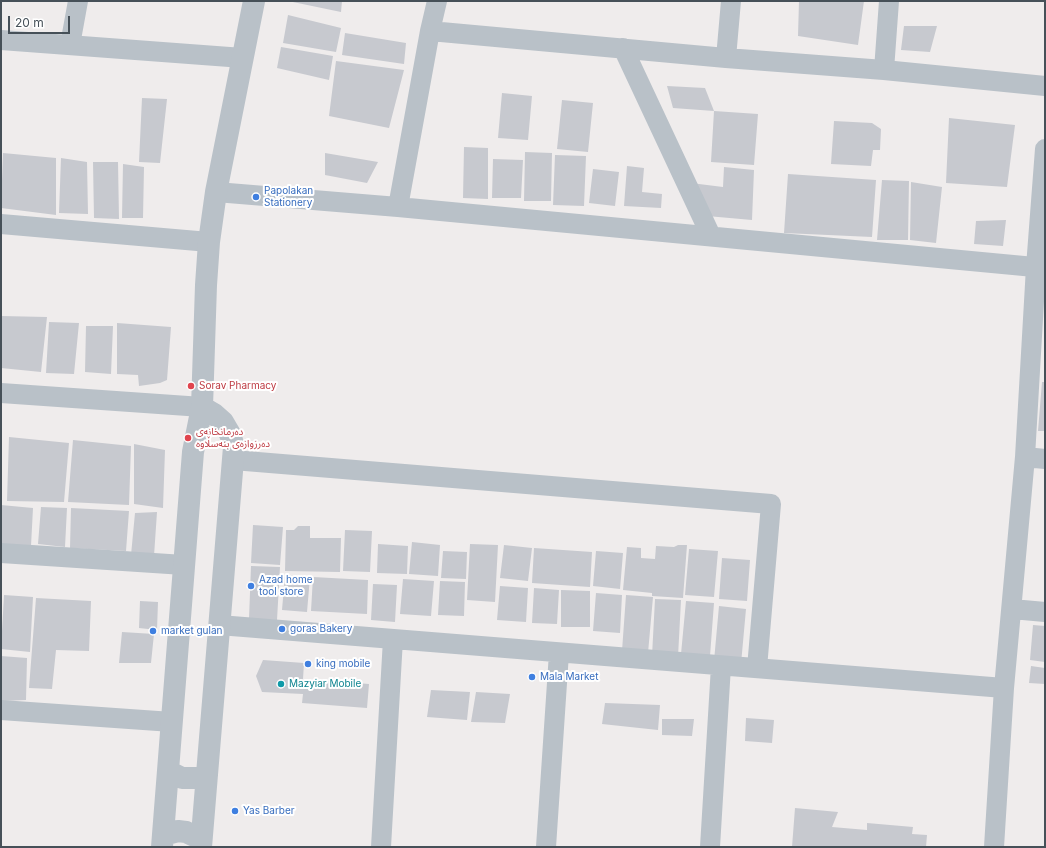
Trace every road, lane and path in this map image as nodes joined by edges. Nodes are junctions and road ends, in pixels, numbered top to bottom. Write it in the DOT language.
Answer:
graph roads {
  1 [pos="78,1"];
  2 [pos="254,1"];
  3 [pos="437,1"];
  4 [pos="731,1"];
  5 [pos="889,1"];
  6 [pos="430,31"];
  7 [pos="1,40"];
  8 [pos="70,45"];
  9 [pos="623,48"];
  10 [pos="243,58"];
  11 [pos="726,58"];
  12 [pos="884,70"];
  13 [pos="1045,86"];
  14 [pos="1045,149"];
  15 [pos="216,192"];
  16 [pos="398,207"];
  17 [pos="1,224"];
  18 [pos="712,236"];
  19 [pos="209,242"];
  20 [pos="1040,267"];
  21 [pos="1,393"];
  22 [pos="202,407"];
  23 [pos="1025,458"];
  24 [pos="1045,459"];
  25 [pos="233,460"];
  26 [pos="1,553"];
  27 [pos="184,565"];
  28 [pos="1012,609"];
  29 [pos="1045,612"];
  30 [pos="219,625"];
  31 [pos="393,639"];
  32 [pos="559,652"];
  33 [pos="721,666"];
  34 [pos="757,668"];
  35 [pos="1004,688"];
  36 [pos="1,710"];
  37 [pos="172,722"];
  38 [pos="168,771"];
  39 [pos="207,775"];
  40 [pos="162,841"];
  41 [pos="201,843"];
  42 [pos="381,847"];
  43 [pos="546,847"];
  44 [pos="710,847"];
  45 [pos="994,847"];
  1 -- 8 [label="street"];
  2 -- 10 [label="street"];
  3 -- 6 [label="street"];
  4 -- 11 [label="street"];
  5 -- 12 [label="street"];
  6 -- 9 [label="street"];
  6 -- 16 [label="street"];
  7 -- 8 [label="street"];
  8 -- 10 [label="street"];
  9 -- 11 [label="street"];
  9 -- 18 [label="street"];
  10 -- 15 [label="street"];
  11 -- 12 [label="street"];
  12 -- 13 [label="street"];
  14 -- 20 [label="street"];
  15 -- 16 [label="street"];
  15 -- 19 [label="street"];
  16 -- 18 [label="street"];
  17 -- 19 [label="street"];
  18 -- 20 [label="street"];
  19 -- 22 [label="street"];
  20 -- 23 [label="street"];
  21 -- 22 [label="street"];
  22 -- 25 [label="street"];
  22 -- 27 [label="street"];
  23 -- 24 [label="street"];
  23 -- 28 [label="street"];
  25 -- 30 [label="street"];
  25 -- 34 [label="street"];
  26 -- 27 [label="street"];
  27 -- 37 [label="street"];
  28 -- 29 [label="street"];
  28 -- 35 [label="street"];
  30 -- 31 [label="street"];
  30 -- 39 [label="street"];
  31 -- 32 [label="street"];
  31 -- 42 [label="street"];
  32 -- 33 [label="street"];
  32 -- 43 [label="street"];
  33 -- 34 [label="street"];
  33 -- 44 [label="street"];
  34 -- 35 [label="street"];
  35 -- 45 [label="street"];
  36 -- 37 [label="street"];
  37 -- 38 [label="street"];
  38 -- 39 [label="street"];
  38 -- 40 [label="street"];
  39 -- 41 [label="street"];
  40 -- 41 [label="street"];
}
